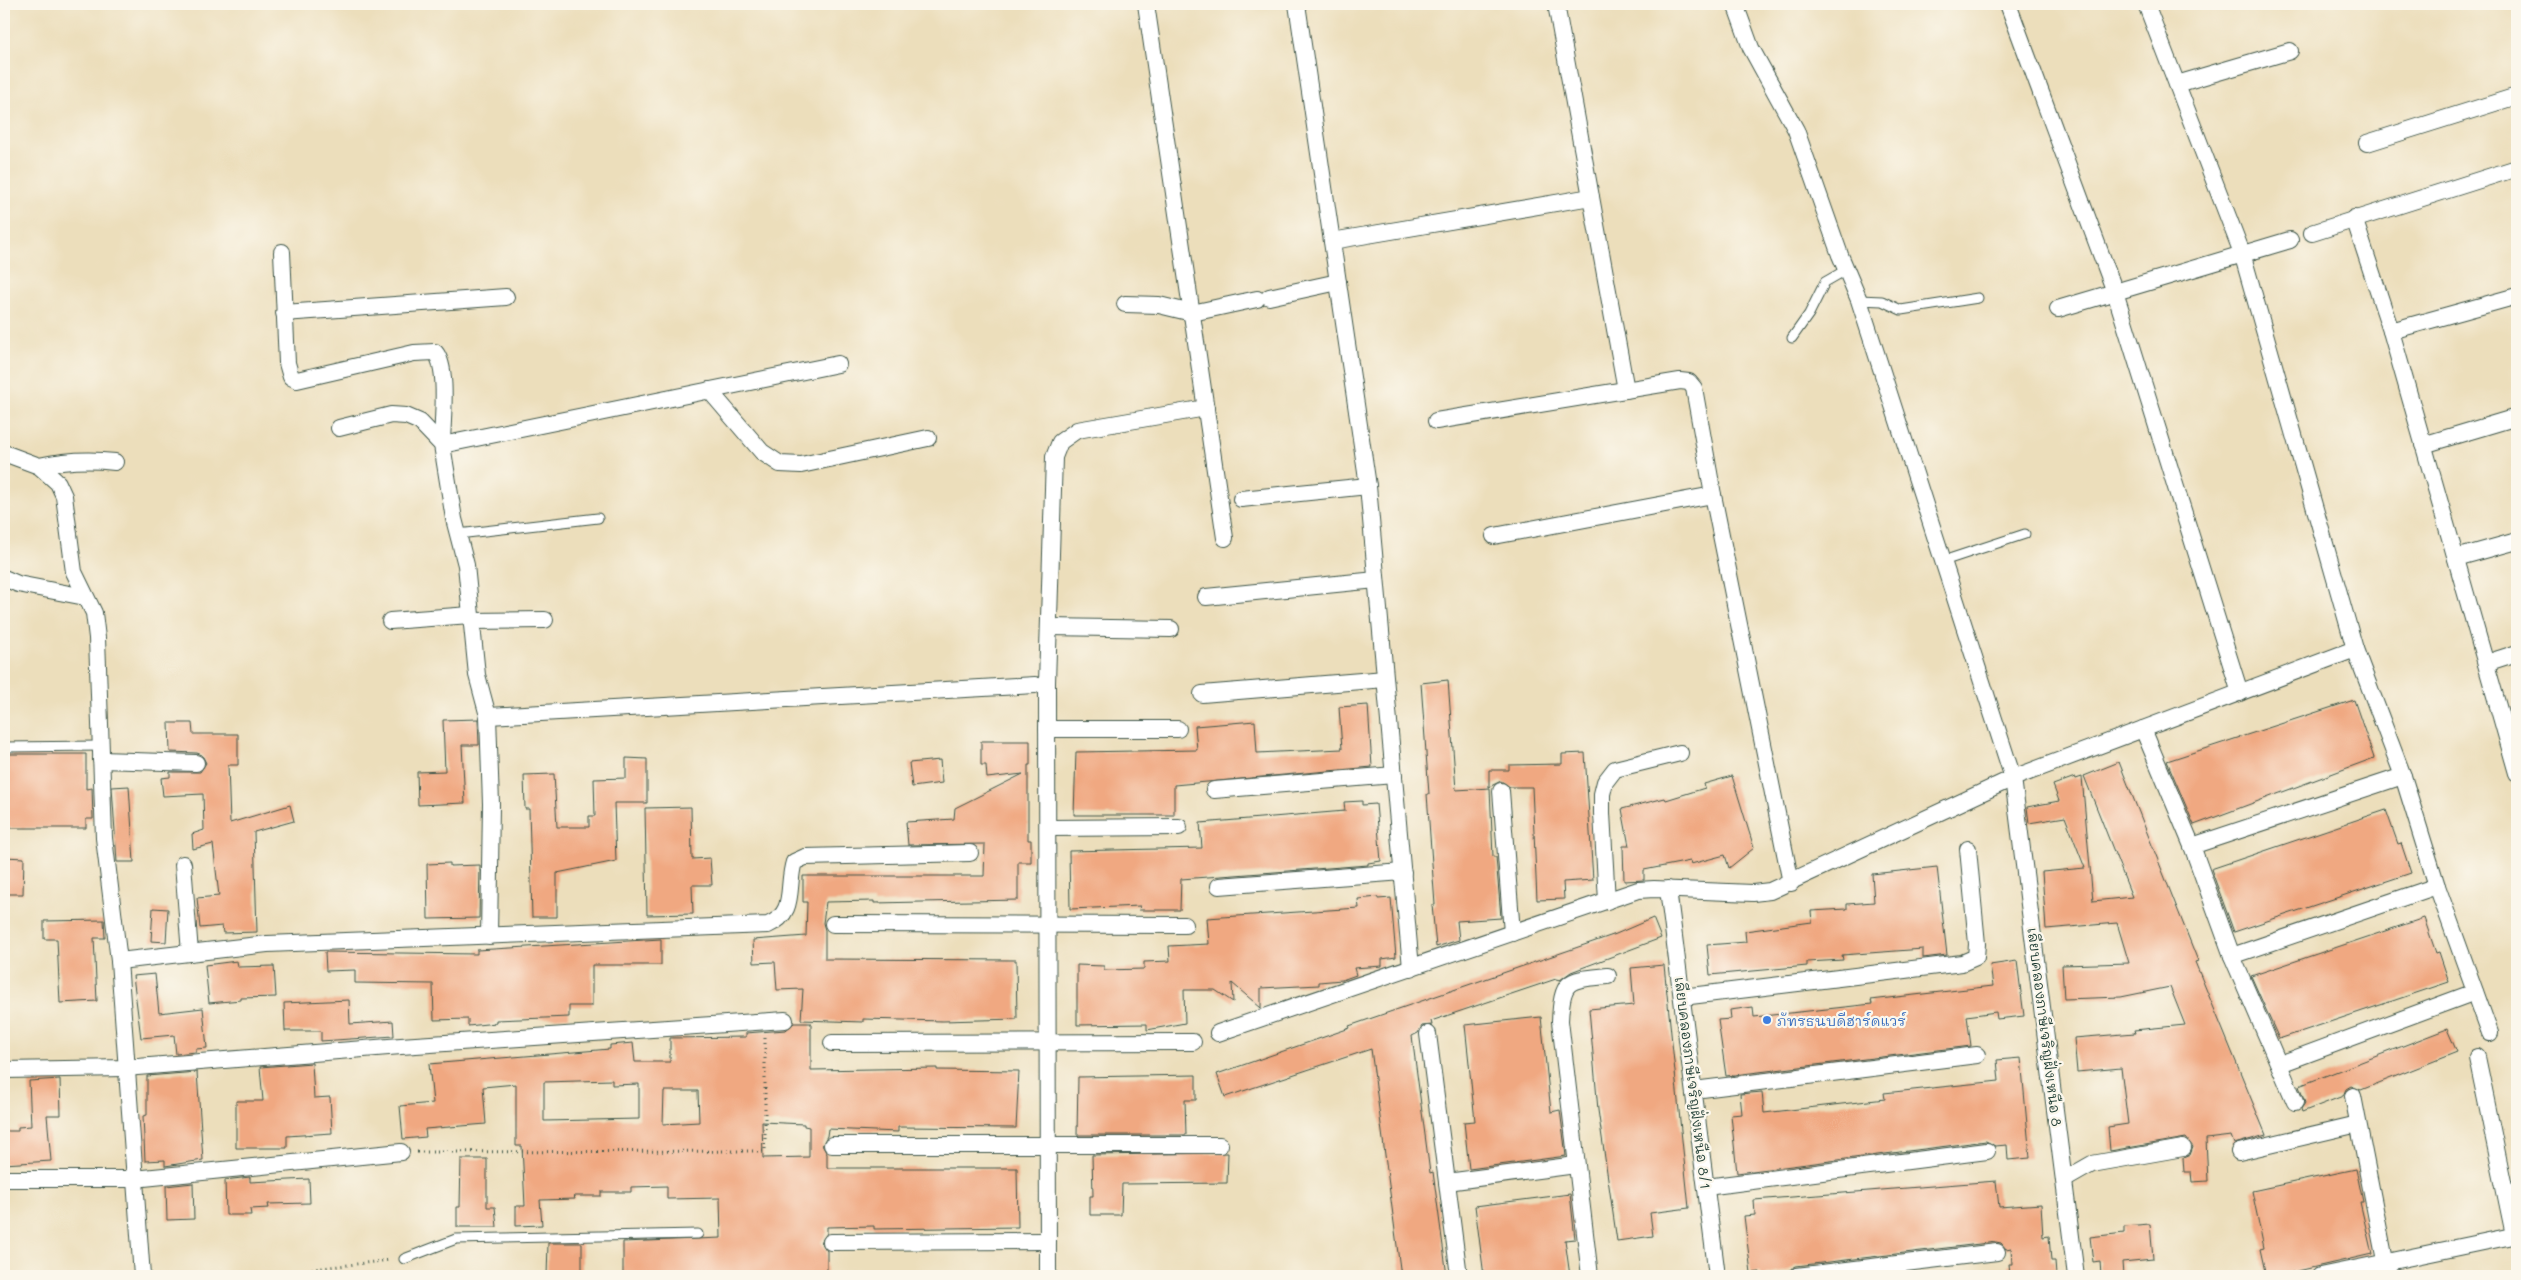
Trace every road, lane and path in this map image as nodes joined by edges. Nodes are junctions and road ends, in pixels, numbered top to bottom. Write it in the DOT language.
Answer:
graph roads {
  1 [pos="1146,4"];
  2 [pos="1297,4"];
  3 [pos="1556,4"];
  4 [pos="1735,4"];
  5 [pos="2008,4"];
  6 [pos="2146,4"];
  7 [pos="2290,51"];
  8 [pos="2176,84"];
  9 [pos="2517,96"];
  10 [pos="2367,143"];
  11 [pos="2517,168"];
  12 [pos="1591,197"];
  13 [pos="2354,218"];
  14 [pos="2312,233"];
  15 [pos="2290,240"];
  16 [pos="1332,241"];
  17 [pos="282,252"];
  18 [pos="2242,253"];
  19 [pos="1846,270"];
  20 [pos="1338,282"];
  21 [pos="2115,292"];
  22 [pos="2517,296"];
  23 [pos="506,297"];
  24 [pos="1978,298"];
  25 [pos="1858,300"];
  26 [pos="1125,304"];
  27 [pos="2058,309"];
  28 [pos="284,313"];
  29 [pos="1192,313"];
  30 [pos="2391,330"];
  31 [pos="1792,338"];
  32 [pos="838,364"];
  33 [pos="709,390"];
  34 [pos="1626,390"];
  35 [pos="1206,408"];
  36 [pos="2517,417"];
  37 [pos="1436,421"];
  38 [pos="339,428"];
  39 [pos="928,438"];
  40 [pos="442,445"];
  41 [pos="2423,445"];
  42 [pos="4,453"];
  43 [pos="115,462"];
  44 [pos="39,466"];
  45 [pos="1368,486"];
  46 [pos="1713,495"];
  47 [pos="1241,499"];
  48 [pos="598,518"];
  49 [pos="458,534"];
  50 [pos="2026,534"];
  51 [pos="1494,536"];
  52 [pos="1225,538"];
  53 [pos="2517,540"];
  54 [pos="2456,558"];
  55 [pos="1943,561"];
  56 [pos="4,578"];
  57 [pos="1376,580"];
  58 [pos="85,597"];
  59 [pos="1206,597"];
  60 [pos="470,618"];
  61 [pos="390,620"];
  62 [pos="545,620"];
  63 [pos="1049,627"];
  64 [pos="1171,629"];
  65 [pos="2354,649"];
  66 [pos="2517,654"];
  67 [pos="2486,663"];
  68 [pos="1385,679"];
  69 [pos="1035,685"];
  70 [pos="2240,693"];
  71 [pos="1202,694"];
  72 [pos="488,716"];
  73 [pos="1047,728"];
  74 [pos="1178,728"];
  75 [pos="2143,729"];
  76 [pos="4,747"];
  77 [pos="101,753"];
  78 [pos="1680,753"];
  79 [pos="196,763"];
  80 [pos="2517,773"];
  81 [pos="1394,775"];
  82 [pos="2402,776"];
  83 [pos="2013,778"];
  84 [pos="1214,790"];
  85 [pos="1501,791"];
  86 [pos="1179,827"];
  87 [pos="1048,828"];
  88 [pos="2192,846"];
  89 [pos="1968,849"];
  90 [pos="970,853"];
  91 [pos="183,864"];
  92 [pos="1403,872"];
  93 [pos="1791,883"];
  94 [pos="1219,886"];
  95 [pos="2437,886"];
  96 [pos="1668,889"];
  97 [pos="1607,901"];
  98 [pos="833,924"];
  99 [pos="1048,925"];
  100 [pos="1185,925"];
  101 [pos="1512,934"];
  102 [pos="489,936"];
  103 [pos="190,953"];
  104 [pos="2232,956"];
  105 [pos="119,961"];
  106 [pos="1411,968"];
  107 [pos="1608,976"];
  108 [pos="2475,992"];
  109 [pos="1682,997"];
  110 [pos="785,1020"];
  111 [pos="764,1021"];
  112 [pos="1218,1033"];
  113 [pos="2490,1033"];
  114 [pos="1428,1034"];
  115 [pos="1048,1042"];
  116 [pos="1194,1042"];
  117 [pos="832,1043"];
  118 [pos="1977,1055"];
  119 [pos="2477,1057"];
  120 [pos="2280,1064"];
  121 [pos="125,1068"];
  122 [pos="4,1070"];
  123 [pos="1694,1090"];
  124 [pos="2353,1096"];
  125 [pos="2295,1102"];
  126 [pos="2358,1124"];
  127 [pos="832,1145"];
  128 [pos="1220,1145"];
  129 [pos="1048,1146"];
  130 [pos="2184,1148"];
  131 [pos="1986,1151"];
  132 [pos="401,1152"];
  133 [pos="2239,1152"];
  134 [pos="1576,1165"];
  135 [pos="134,1178"];
  136 [pos="4,1179"];
  137 [pos="2064,1180"];
  138 [pos="1447,1182"];
  139 [pos="1706,1187"];
  140 [pos="698,1234"];
  141 [pos="2516,1235"];
  142 [pos="1048,1241"];
  143 [pos="831,1242"];
  144 [pos="1997,1252"];
  145 [pos="404,1259"];
  146 [pos="2387,1269"];
  147 [pos="142,1276"];
  148 [pos="252,1276"];
  149 [pos="1048,1276"];
  150 [pos="1459,1276"];
  151 [pos="1590,1276"];
  152 [pos="1717,1276"];
  153 [pos="1797,1276"];
  154 [pos="2076,1276"];
  155 [pos="2320,1276"];
  1 -- 29 [label="street"];
  2 -- 16 [label="street"];
  3 -- 12 [label="street"];
  4 -- 19 [label="street, เลียบคลองภาษีเจริญฝั่งเหนือ 8"];
  5 -- 21 [label="street"];
  6 -- 8 [label="street"];
  7 -- 8 [label="street"];
  8 -- 18 [label="street"];
  9 -- 10 [label="street"];
  11 -- 13 [label="street"];
  12 -- 16 [label="street"];
  12 -- 34 [label="street"];
  13 -- 14 [label="street"];
  13 -- 30 [label="street"];
  15 -- 18 [label="street"];
  16 -- 20 [label="street"];
  17 -- 28 [label="street"];
  18 -- 21 [label="street"];
  18 -- 65 [label="street"];
  19 -- 25 [label="street, เลียบคลองภาษีเจริญฝั่งเหนือ 8"];
  19 -- 31 [label="lane"];
  20 -- 29 [label="street"];
  20 -- 45 [label="street"];
  21 -- 27 [label="street"];
  21 -- 70 [label="street"];
  22 -- 30 [label="street"];
  23 -- 28 [label="street"];
  24 -- 25 [label="lane"];
  25 -- 55 [label="street, เลียบคลองภาษีเจริญฝั่งเหนือ 8"];
  26 -- 29 [label="street"];
  28 -- 40 [label="street"];
  29 -- 35 [label="street"];
  30 -- 41 [label="street"];
  32 -- 33 [label="street"];
  33 -- 39 [label="street"];
  33 -- 40 [label="street"];
  34 -- 37 [label="street"];
  34 -- 46 [label="street"];
  35 -- 52 [label="street"];
  35 -- 63 [label="street"];
  36 -- 41 [label="street"];
  38 -- 40 [label="street"];
  40 -- 49 [label="street"];
  41 -- 54 [label="street"];
  42 -- 44 [label="street"];
  43 -- 44 [label="street"];
  44 -- 58 [label="street"];
  45 -- 47 [label="street"];
  45 -- 57 [label="street"];
  46 -- 51 [label="street"];
  46 -- 93 [label="street"];
  48 -- 49 [label="lane"];
  49 -- 60 [label="street"];
  50 -- 55 [label="lane"];
  53 -- 54 [label="street"];
  54 -- 67 [label="street"];
  55 -- 83 [label="street, เลียบคลองภาษีเจริญฝั่งเหนือ 8"];
  56 -- 58 [label="street"];
  57 -- 59 [label="street"];
  57 -- 68 [label="street"];
  58 -- 77 [label="street"];
  60 -- 61 [label="street"];
  60 -- 62 [label="street"];
  60 -- 72 [label="street"];
  63 -- 64 [label="street"];
  63 -- 73 [label="street"];
  65 -- 70 [label="street"];
  65 -- 82 [label="street"];
  66 -- 67 [label="street"];
  67 -- 80 [label="street"];
  68 -- 71 [label="street"];
  68 -- 81 [label="street"];
  69 -- 72 [label="street"];
  70 -- 75 [label="street"];
  72 -- 102 [label="street"];
  73 -- 74 [label="street"];
  73 -- 87 [label="street"];
  75 -- 83 [label="street"];
  75 -- 88 [label="street"];
  76 -- 77 [label="lane"];
  77 -- 79 [label="street"];
  77 -- 105 [label="street"];
  78 -- 97 [label="street"];
  81 -- 84 [label="street"];
  81 -- 92 [label="street"];
  82 -- 88 [label="street"];
  82 -- 95 [label="street"];
  83 -- 93 [label="street"];
  83 -- 137 [label="street, เลียบคลองภาษีเจริญฝั่งเหนือ 8"];
  85 -- 101 [label="street"];
  86 -- 87 [label="street"];
  87 -- 99 [label="street"];
  88 -- 104 [label="street"];
  89 -- 109 [label="street"];
  90 -- 102 [label="street"];
  91 -- 103 [label="street"];
  92 -- 94 [label="street"];
  92 -- 106 [label="street"];
  93 -- 96 [label="street"];
  95 -- 104 [label="street"];
  95 -- 108 [label="street"];
  96 -- 97 [label="street"];
  96 -- 109 [label="street, เลียบคลองภาษีเจริญฝั่งเหนือ 8/1"];
  97 -- 101 [label="street"];
  98 -- 99 [label="street"];
  99 -- 100 [label="street"];
  99 -- 115 [label="street"];
  101 -- 106 [label="street"];
  102 -- 103 [label="street"];
  103 -- 105 [label="street"];
  104 -- 120 [label="street"];
  105 -- 121 [label="street"];
  106 -- 112 [label="street"];
  107 -- 134 [label="street"];
  108 -- 113 [label="street"];
  108 -- 120 [label="street"];
  109 -- 123 [label="street, เลียบคลองภาษีเจริญฝั่งเหนือ 8/1"];
  110 -- 111 [label="street"];
  111 -- 121 [label="street"];
  111 -- 132 [label="path"];
  114 -- 138 [label="street"];
  115 -- 116 [label="street"];
  115 -- 117 [label="street"];
  115 -- 129 [label="street"];
  118 -- 123 [label="street"];
  119 -- 141 [label="street"];
  120 -- 125 [label="street"];
  121 -- 122 [label="street"];
  121 -- 135 [label="street"];
  123 -- 139 [label="street, เลียบคลองภาษีเจริญฝั่งเหนือ 8/1"];
  124 -- 126 [label="street"];
  126 -- 133 [label="street"];
  126 -- 146 [label="street"];
  127 -- 129 [label="street"];
  128 -- 129 [label="street"];
  129 -- 142 [label="street"];
  130 -- 137 [label="street"];
  131 -- 139 [label="street"];
  132 -- 135 [label="street"];
  134 -- 138 [label="street"];
  134 -- 151 [label="street"];
  135 -- 136 [label="street"];
  135 -- 147 [label="street"];
  137 -- 154 [label="street, เลียบคลองภาษีเจริญฝั่งเหนือ 8"];
  138 -- 150 [label="street"];
  139 -- 152 [label="street, เลียบคลองภาษีเจริญฝั่งเหนือ 8/1"];
  140 -- 145 [label="lane"];
  141 -- 146 [label="street"];
  142 -- 143 [label="street"];
  142 -- 149 [label="street"];
  144 -- 153 [label="street"];
  145 -- 148 [label="path"];
  146 -- 155 [label="street"];
}
